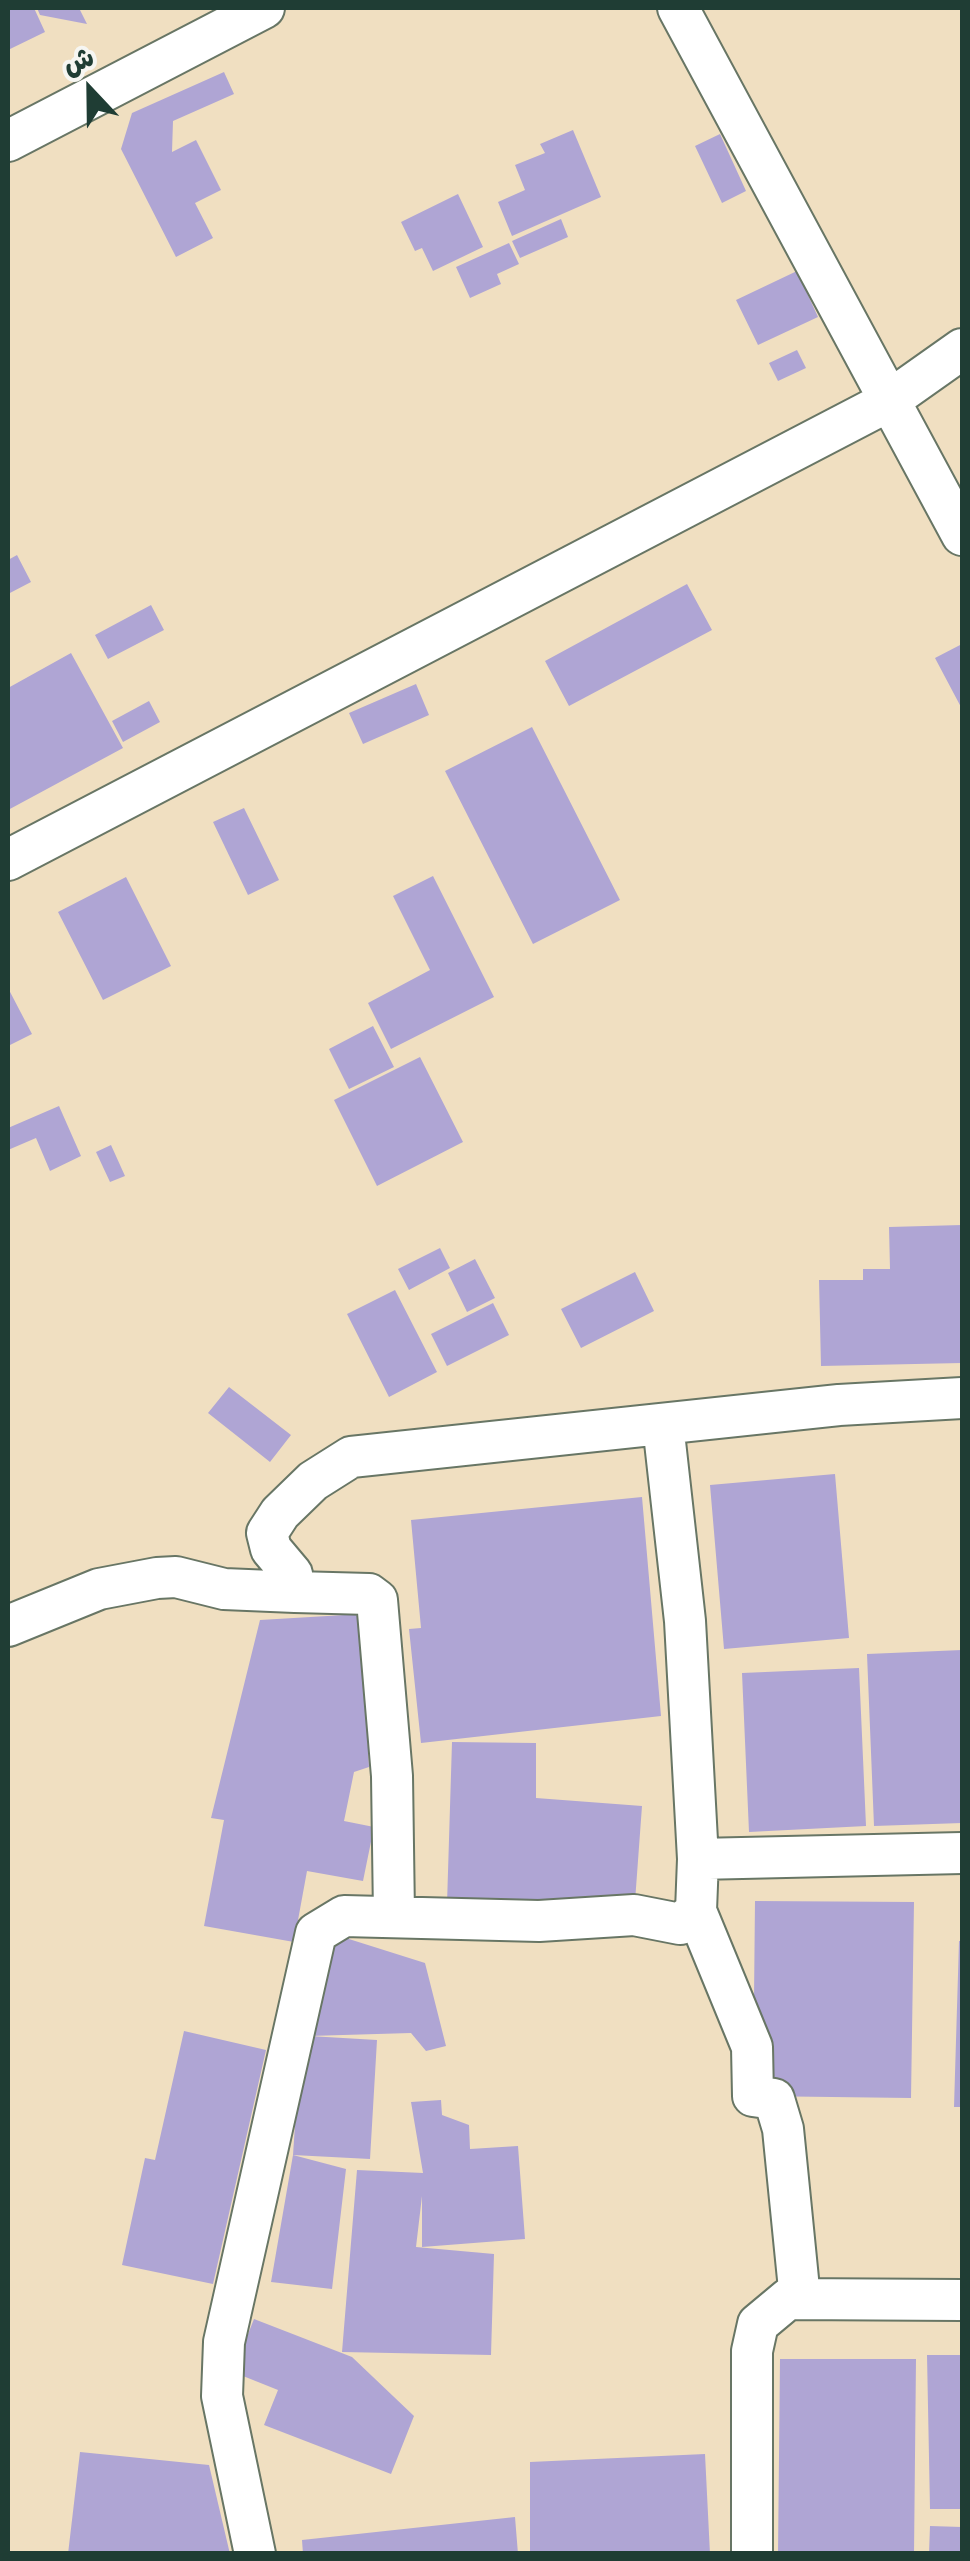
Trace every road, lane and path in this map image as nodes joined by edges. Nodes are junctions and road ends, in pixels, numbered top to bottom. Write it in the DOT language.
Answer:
graph roads {
  1 [pos="264,8"];
  2 [pos="678,8"];
  3 [pos="8,141"];
  4 [pos="962,348"];
  5 [pos="887,402"];
  6 [pos="962,535"];
  7 [pos="8,860"];
  8 [pos="962,1398"];
  9 [pos="663,1424"];
  10 [pos="294,1592"];
  11 [pos="8,1626"];
  12 [pos="962,1854"];
  13 [pos="698,1859"];
  14 [pos="696,1912"];
  15 [pos="394,1915"];
  16 [pos="800,2299"];
  17 [pos="962,2300"];
  18 [pos="255,2554"];
  19 [pos="752,2554"];
  1 -- 3 [label="street"];
  2 -- 5 [label="street"];
  4 -- 5 [label="street"];
  5 -- 6 [label="street"];
  5 -- 7 [label="street"];
  8 -- 9 [label="street"];
  9 -- 10 [label="street"];
  9 -- 13 [label="street"];
  10 -- 11 [label="street"];
  10 -- 15 [label="street"];
  12 -- 13 [label="street"];
  13 -- 14 [label="street"];
  14 -- 15 [label="street"];
  14 -- 16 [label="street"];
  15 -- 18 [label="street"];
  16 -- 17 [label="street"];
  16 -- 19 [label="street"];
}
